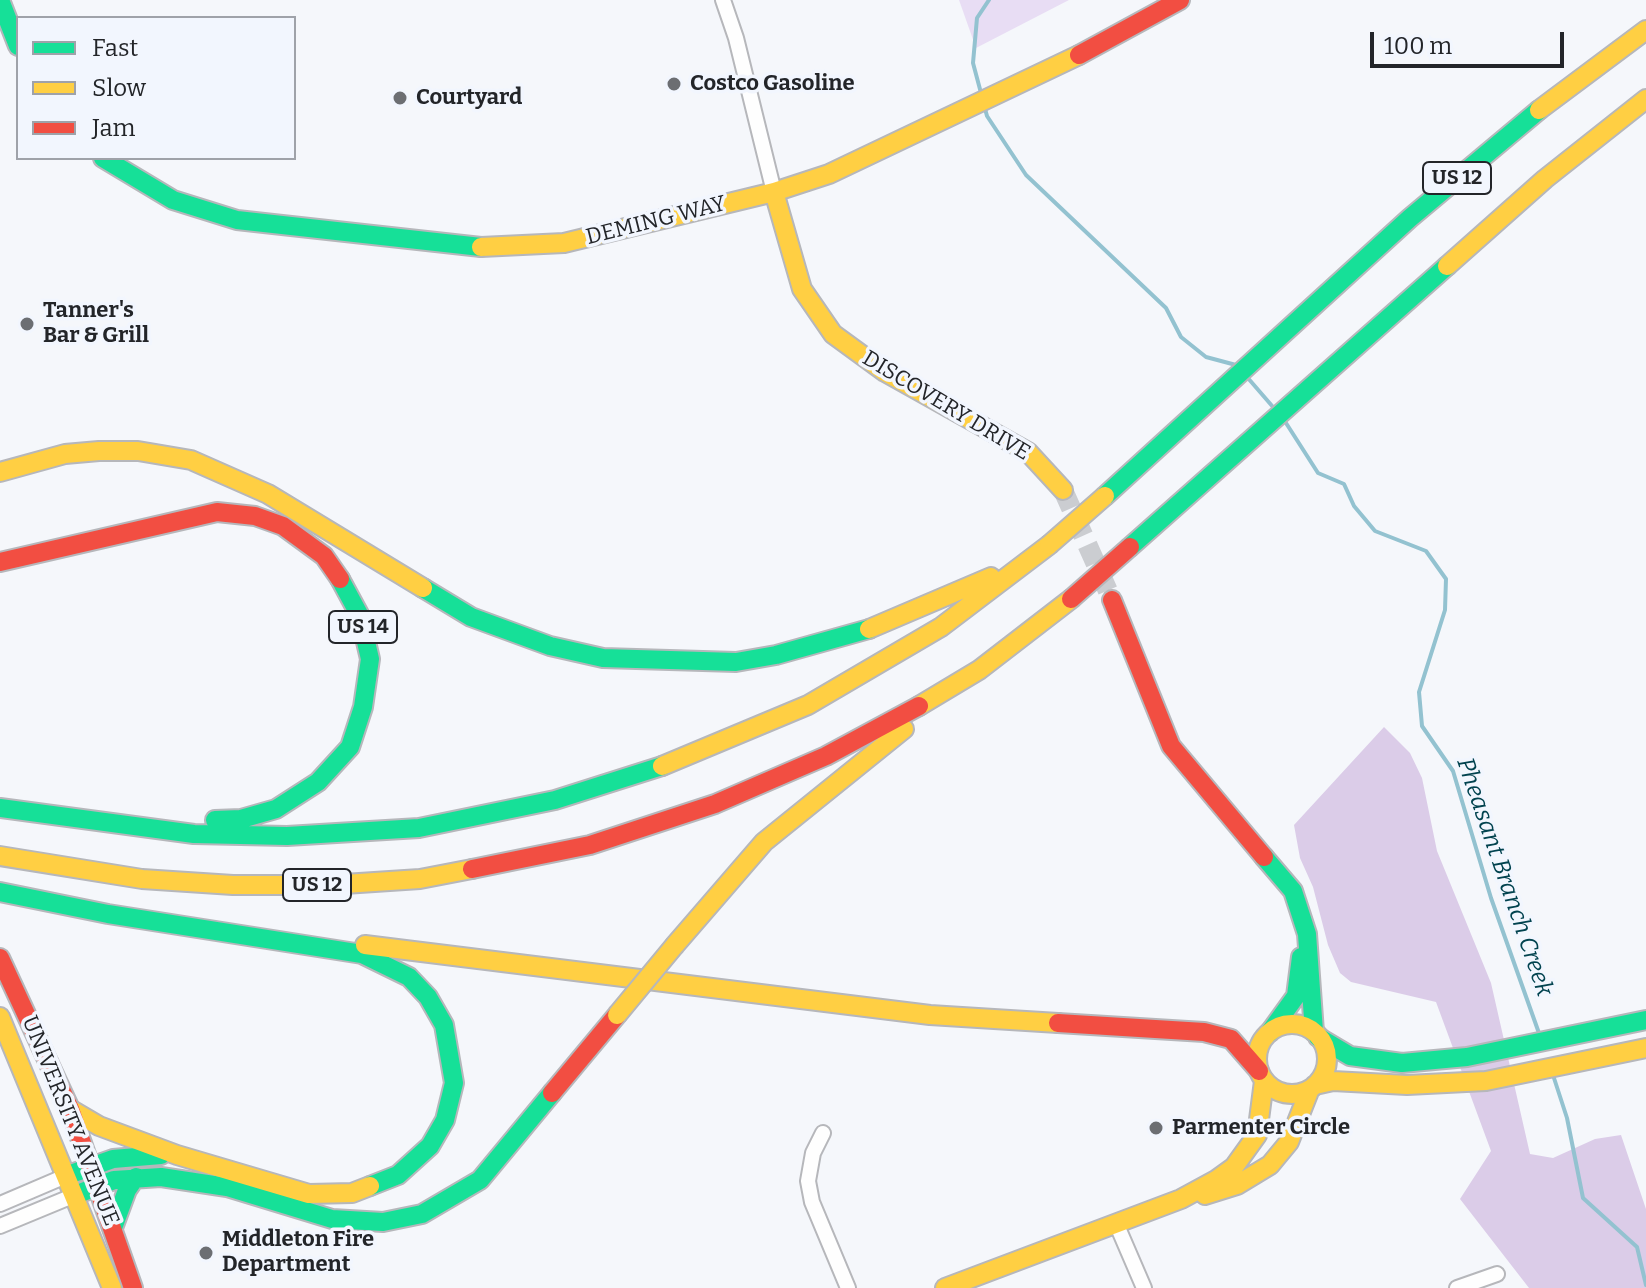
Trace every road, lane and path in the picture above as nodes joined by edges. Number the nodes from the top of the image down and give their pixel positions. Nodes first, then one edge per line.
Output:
1 (0, 0) edge
2 (723, 0) edge
3 (1180, 0) edge
4 (1646, 30) edge
5 (16, 41) edge
6 (1646, 99) edge
7 (106, 160) edge
8 (774, 192) junction
9 (0, 472) edge
10 (1063, 490) tunnel mouth
11 (1045, 548) junction
12 (0, 562) edge
13 (1112, 600) tunnel mouth
14 (979, 670) junction
15 (0, 808) edge
16 (75, 818) junction
17 (0, 856) edge
18 (1276, 868) junction
19 (0, 892) edge
20 (301, 942) junction
21 (0, 958) edge
22 (0, 1017) edge
23 (1646, 1020) edge
24 (1270, 1032) junction
25 (1316, 1035) junction
26 (1646, 1048) edge
27 (1262, 1076) junction
28 (1312, 1087) junction
29 (70, 1109) junction
30 (823, 1133) dead end
31 (177, 1155) junction
32 (90, 1166) junction
33 (68, 1175) junction
34 (136, 1177) junction
35 (97, 1185) junction
36 (75, 1195) junction
37 (1181, 1199) junction
38 (0, 1204) edge
39 (1116, 1223) junction
40 (0, 1226) edge
41 (113, 1228) junction
42 (1497, 1274) dead end
43 (112, 1288) edge
44 (133, 1288) edge
45 (848, 1288) edge
46 (945, 1288) edge
47 (1144, 1288) edge
48 (1457, 1288) edge

1 - 5 main road
2 - 8 street
3 - 8 main road, DEMING WAY
4 - 11 main road, US 12, bridge
6 - 14 main road, US 12, bridge
7 - 8 main road, DEMING WAY
8 - 10 main road, DISCOVERY DRIVE
9 - 11 main road
11 - 16 main road, US 12
12 - 16 main road, US 14
13 - 18 main road
14 - 17 main road, US 12
14 - 34 main road, bridge
15 - 16 main road, US 12
18 - 24 main road
18 - 25 main road
19 - 20 main road
20 - 27 main road
20 - 31 main road
21 - 29 main road, UNIVERSITY AVENUE
22 - 33 main road, UNIVERSITY AVENUE
23 - 25 main road
24 - 25 main road
24 - 27 main road
25 - 28 main road
26 - 28 main road
27 - 28 main road
27 - 37 main road
28 - 37 main road
29 - 31 main road
29 - 32 main road, UNIVERSITY AVENUE
30 - 45 street
31 - 32 main road
32 - 33 main road
32 - 35 main road, UNIVERSITY AVENUE
33 - 36 main road, UNIVERSITY AVENUE
33 - 38 street
34 - 35 main road
34 - 41 main road
35 - 36 main road
35 - 41 main road, UNIVERSITY AVENUE
36 - 40 street
36 - 43 main road, UNIVERSITY AVENUE
37 - 39 main road
39 - 46 main road
39 - 47 street
41 - 44 main road, UNIVERSITY AVENUE
42 - 48 street

